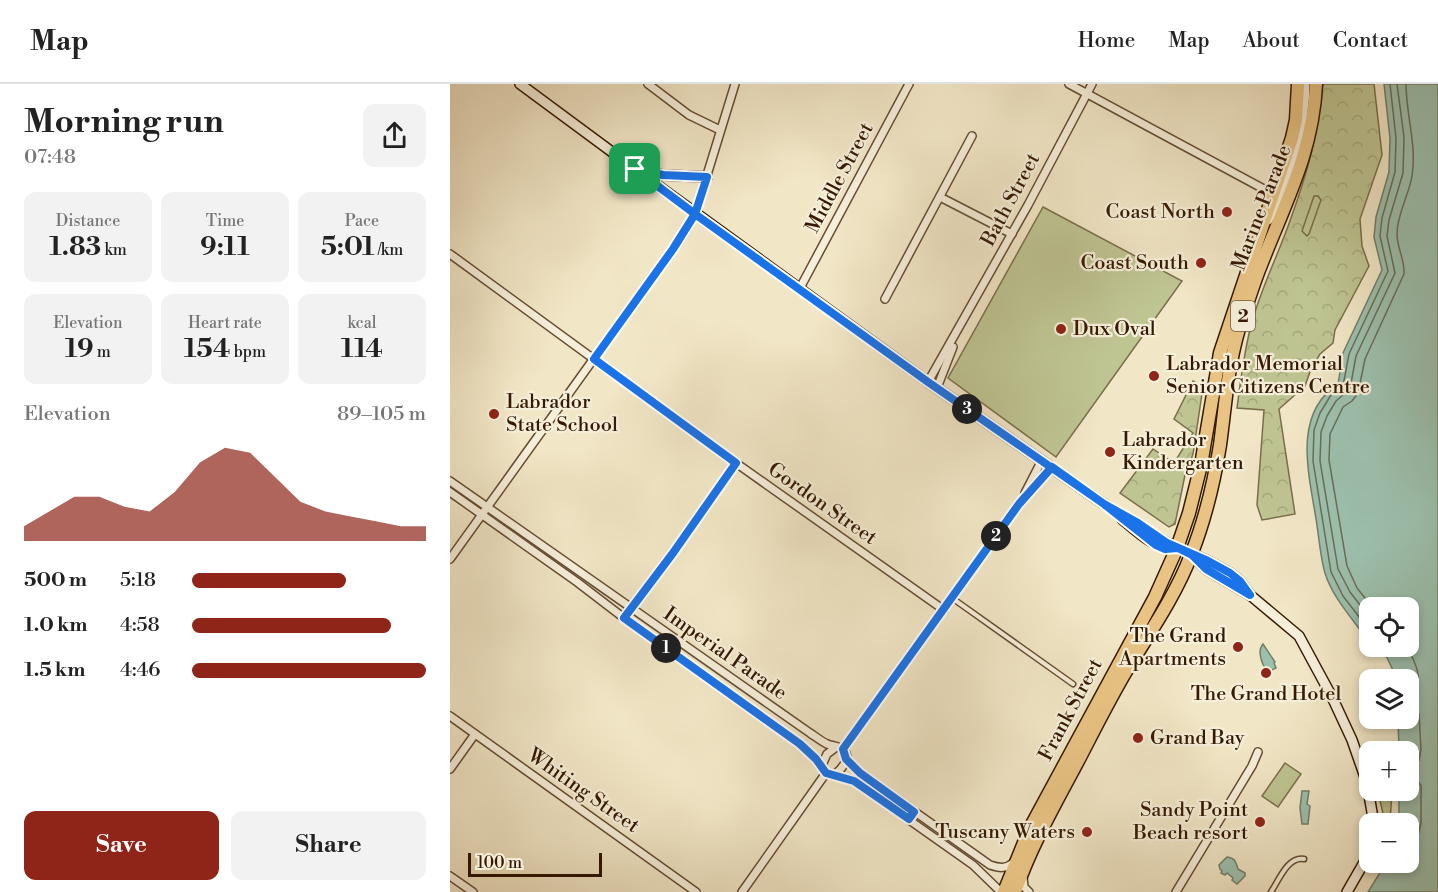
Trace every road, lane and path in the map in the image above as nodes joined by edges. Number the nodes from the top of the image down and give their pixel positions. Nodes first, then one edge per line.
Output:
1 (648, 84) edge
2 (735, 84) edge
3 (909, 84) edge
4 (1069, 84) edge
5 (1092, 84) edge
6 (1298, 84) edge
7 (1305, 84) edge
8 (1316, 84) edge
9 (523, 85) edge
10 (1087, 93) junction
11 (720, 130) junction
12 (972, 136) dead end
13 (635, 169) junction
14 (707, 177) junction
15 (1273, 194) junction
16 (940, 197) junction
17 (695, 214) junction
18 (1262, 229) junction
19 (1011, 234) junction
20 (450, 254) edge
21 (800, 288) junction
22 (885, 299) dead end
23 (958, 330) junction
24 (594, 359) junction
25 (928, 382) junction
26 (937, 388) junction
27 (1042, 460) junction
28 (736, 463) junction
29 (1052, 467) junction
30 (450, 481) edge
31 (450, 492) edge
32 (1019, 504) junction
33 (487, 507) junction
34 (481, 515) junction
35 (1178, 548) junction
36 (1192, 555) junction
37 (450, 559) edge
38 (952, 598) junction
39 (631, 608) junction
40 (944, 610) junction
41 (624, 618) junction
42 (694, 652) junction
43 (686, 663) junction
44 (1073, 684) dead end
45 (450, 716) edge
46 (475, 734) junction
47 (839, 748) junction
48 (1258, 752) dead end
49 (846, 759) junction
50 (822, 765) junction
51 (450, 769) edge
52 (826, 773) junction
53 (835, 774) junction
54 (914, 812) junction
55 (1372, 813) edge
56 (909, 819) junction
57 (1018, 855) junction
58 (1304, 859) dead end
59 (1359, 871) edge
60 (1022, 872) junction
61 (450, 876) edge
62 (472, 892) edge
63 (696, 892) edge
64 (742, 892) edge
65 (1003, 892) edge
66 (1015, 892) edge
67 (1029, 892) edge
68 (1176, 892) edge
69 (1271, 892) edge
70 (1347, 892) edge

1 - 11 street
2 - 11 street
3 - 21 street, Middle Street
4 - 10 street
5 - 10 street, Bath Street
6 - 15 highway, Marine Parade / 2
7 - 18 street
8 - 36 highway, Marine Parade / 2
9 - 13 street
10 - 15 street
10 - 19 street, Bath Street
11 - 14 street
12 - 16 street
13 - 14 street
13 - 17 street
14 - 17 street
15 - 18 highway, Marine Parade / 2
16 - 19 street
16 - 22 street
17 - 21 street
17 - 24 street
18 - 35 highway, Marine Parade / 2
19 - 23 street, Bath Street
20 - 24 street, Gordon Street
21 - 25 street
23 - 25 street, Bath Street
23 - 26 street, Bath Street
24 - 28 street, Gordon Street
24 - 33 street
25 - 26 street
26 - 27 street
27 - 29 street
27 - 32 street
28 - 39 street
28 - 40 street, Gordon Street
29 - 32 street
29 - 35 street
30 - 33 street, Imperial Parade
31 - 34 street, Imperial Parade
32 - 38 street
33 - 34 street
33 - 39 street, Imperial Parade
34 - 37 street
34 - 41 street, Imperial Parade
35 - 36 street
35 - 57 highway, Frank Street / 2
36 - 55 street
36 - 60 highway, Frank Street / 2
38 - 40 street
38 - 44 lane
39 - 41 street
39 - 42 street, Imperial Parade
40 - 47 street
41 - 43 street, Imperial Parade
42 - 43 street
42 - 47 street, Imperial Parade
43 - 50 street, Imperial Parade
45 - 46 street, Whiting Street
46 - 51 street
46 - 63 street, Whiting Street
47 - 49 street
47 - 50 street
48 - 68 street
49 - 53 street
49 - 54 street
50 - 52 street
52 - 53 street
52 - 64 street
53 - 56 street
54 - 56 street
54 - 57 street
56 - 65 street
57 - 65 highway, Frank Street / 2
58 - 69 lane
59 - 70 street
60 - 66 highway, Frank Street / 2
60 - 67 street
61 - 62 street

